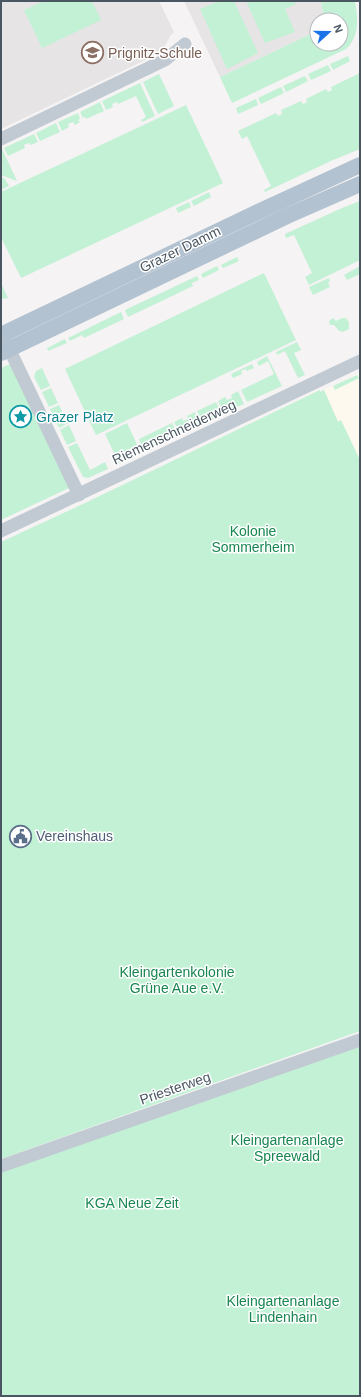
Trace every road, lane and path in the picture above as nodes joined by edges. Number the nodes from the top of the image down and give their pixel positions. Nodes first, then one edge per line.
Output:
1 (185, 44) dead end
2 (1, 139) edge
3 (360, 165) edge
4 (360, 184) edge
5 (267, 208) junction
6 (274, 222) junction
7 (1, 333) edge
8 (5, 350) edge
9 (360, 362) edge
10 (79, 495) junction
11 (1, 531) edge
12 (360, 1040) edge
13 (1, 1166) edge

1 - 2 street
3 - 5 main road, Grazer Damm
4 - 6 main road, Grazer Damm
5 - 6 main road
5 - 7 main road, Grazer Damm
6 - 8 main road, Grazer Damm
7 - 8 street
8 - 10 street
9 - 10 street, Riemenschneiderweg
10 - 11 street, Riemenschneiderweg
12 - 13 street, Priesterweg

